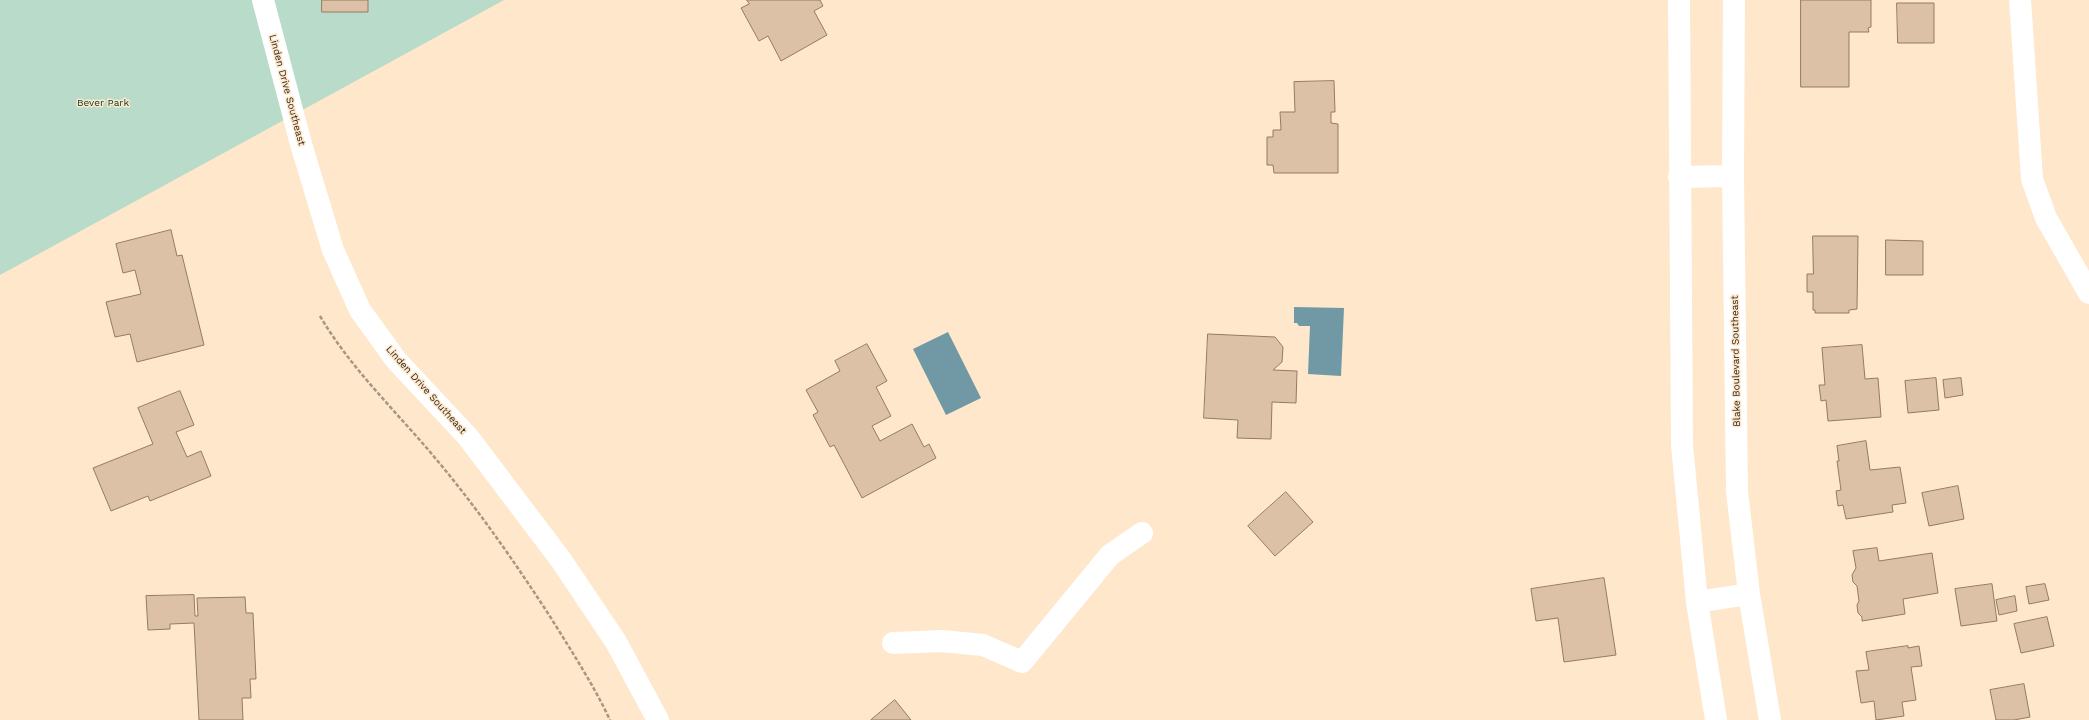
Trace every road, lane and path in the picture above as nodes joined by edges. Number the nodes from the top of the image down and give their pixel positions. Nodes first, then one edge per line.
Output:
1 (263, 0) edge
2 (1679, 0) edge
3 (1734, 0) edge
4 (2020, 0) edge
5 (1733, 176) junction
6 (1679, 177) junction
7 (2089, 293) edge
8 (320, 316) dead end
9 (1142, 533) dead end
10 (1749, 594) junction
11 (1697, 602) junction
12 (892, 643) dead end
13 (610, 720) edge
14 (658, 720) edge
15 (1716, 720) edge
16 (1770, 720) edge

1 - 14 street, Linden Drive Southeast
2 - 6 street
3 - 5 street, Blake Boulevard Southeast
4 - 7 street
5 - 6 street
5 - 10 street, Blake Boulevard Southeast
6 - 11 street
8 - 13 path
9 - 12 street
10 - 11 street
10 - 16 street, Blake Boulevard Southeast
11 - 15 street

